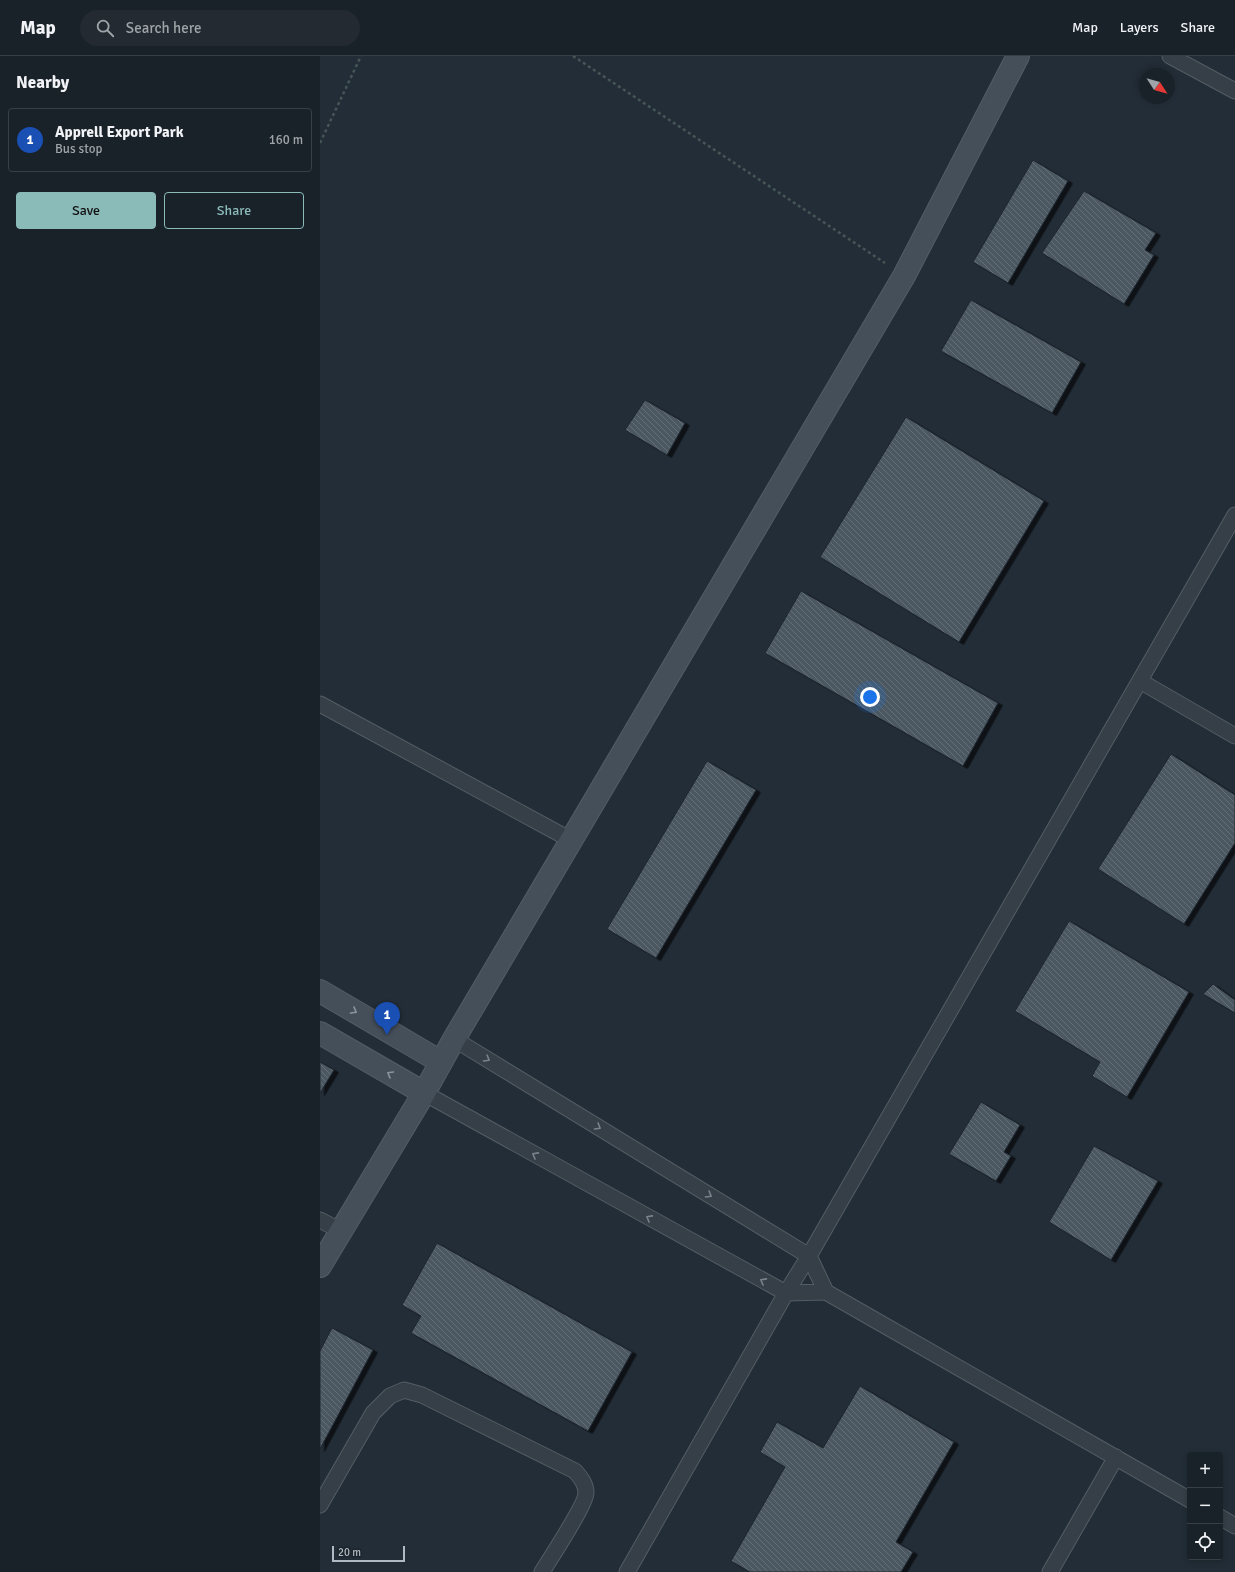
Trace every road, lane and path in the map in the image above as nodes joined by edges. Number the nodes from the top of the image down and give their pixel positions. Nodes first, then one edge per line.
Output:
1 (361, 56) edge
2 (574, 56) edge
3 (1018, 56) edge
4 (1170, 56) edge
5 (1235, 91) edge
6 (320, 143) edge
7 (904, 276) junction
8 (1235, 516) edge
9 (1140, 681) junction
10 (320, 704) edge
11 (1235, 736) edge
12 (571, 840) junction
13 (320, 991) edge
14 (320, 1033) edge
15 (454, 1039) junction
16 (441, 1062) junction
17 (424, 1093) junction
18 (320, 1220) edge
19 (341, 1231) junction
20 (809, 1256) junction
21 (320, 1266) edge
22 (826, 1292) junction
23 (786, 1293) junction
24 (1116, 1457) junction
25 (1187, 1498) edge
26 (320, 1505) edge
27 (1223, 1519) edge
28 (1235, 1526) edge
29 (542, 1572) edge
30 (627, 1572) edge
31 (1050, 1572) edge

1 - 6 path
2 - 7 path
3 - 7 main road
4 - 5 lane
7 - 12 main road
8 - 9 lane
9 - 11 lane
9 - 20 lane
10 - 12 lane
12 - 15 main road
13 -> 16 main road
17 -> 14 main road
15 - 16 main road
15 -> 20 lane
16 - 17 main road
17 - 19 main road
23 -> 17 lane
18 - 19 lane
19 - 21 main road
20 - 22 lane
20 - 23 lane
22 - 23 lane
22 - 24 lane
23 - 30 lane
24 - 25 lane
24 - 31 lane
26 - 29 lane
27 - 28 lane

